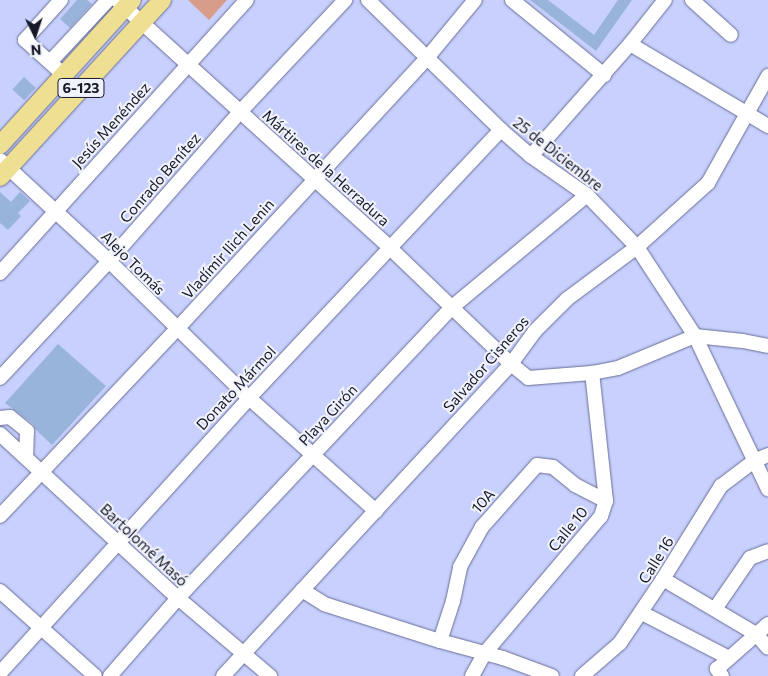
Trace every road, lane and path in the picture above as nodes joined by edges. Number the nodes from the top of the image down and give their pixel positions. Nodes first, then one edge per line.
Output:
1 (62, 0) edge
2 (108, 0) edge
3 (162, 0) edge
4 (247, 0) edge
5 (345, 0) edge
6 (368, 0) edge
7 (475, 0) edge
8 (512, 0) edge
9 (665, 0) edge
10 (692, 0) edge
11 (125, 3) edge
12 (141, 22) junction
13 (731, 35) dead end
14 (630, 44) junction
15 (427, 58) junction
16 (50, 62) junction
17 (188, 65) junction
18 (64, 75) junction
19 (604, 75) junction
20 (768, 76) edge
21 (240, 112) junction
22 (747, 113) junction
23 (768, 126) edge
24 (501, 130) junction
25 (0, 145) edge
26 (532, 156) junction
27 (3, 168) edge
28 (314, 180) junction
29 (587, 195) junction
30 (56, 211) junction
31 (389, 247) junction
32 (637, 247) junction
33 (109, 261) junction
34 (0, 273) edge
35 (451, 308) junction
36 (177, 329) junction
37 (695, 336) junction
38 (768, 346) edge
39 (511, 364) junction
40 (592, 373) junction
41 (0, 378) edge
42 (249, 398) junction
43 (0, 418) edge
44 (0, 434) edge
45 (768, 454) edge
46 (313, 455) junction
47 (26, 457) junction
48 (754, 461) junction
49 (41, 471) junction
50 (768, 489) edge
51 (606, 501) junction
52 (376, 511) junction
53 (0, 516) edge
54 (118, 542) junction
55 (768, 551) edge
56 (663, 579) junction
57 (302, 590) junction
58 (0, 591) edge
59 (178, 598) junction
60 (715, 609) junction
61 (642, 613) junction
62 (768, 624) edge
63 (42, 628) junction
64 (756, 634) junction
65 (440, 641) junction
66 (768, 648) edge
67 (244, 653) junction
68 (484, 654) junction
69 (729, 658) junction
70 (0, 673) edge
71 (719, 673) edge
72 (95, 676) edge
73 (110, 676) edge
74 (223, 676) edge
75 (270, 676) edge
76 (472, 676) edge
77 (552, 676) edge
78 (582, 676) edge

1 - 16 street
2 - 16 street
3 - 12 main road, 6-123
4 - 17 street, Jesús Menéndez
5 - 21 street, Conrado Benítez
6 - 15 street, 25 de Diciembre
7 - 15 street, Vladímir Ilich Lenin
8 - 19 street
9 - 14 street
10 - 13 street
11 - 12 street, Mártires de la Herradura
11 - 18 main road, 6-123
12 - 17 street, Mártires de la Herradura
12 - 27 main road, 6-123
14 - 19 street
14 - 22 street
15 - 24 street, 25 de Diciembre
15 - 28 street, Vladímir Ilich Lenin
16 - 18 street
17 - 21 street, Mártires de la Herradura
17 - 30 street, Jesús Menéndez
18 - 25 main road, 6-123
19 - 26 street
20 - 22 street, Salvador Cisneros
21 - 28 street, Mártires de la Herradura
21 - 33 street, Conrado Benítez
22 - 23 street
22 - 32 street, Salvador Cisneros
24 - 26 street, 25 de Diciembre
24 - 31 street, Donato Mármol
26 - 29 street, 25 de Diciembre
27 - 30 street, Alejo Tomás
28 - 31 street, Mártires de la Herradura
28 - 36 street, Vladímir Ilich Lenin
29 - 32 street, 25 de Diciembre
29 - 35 street, Playa Girón
30 - 33 street, Alejo Tomás
30 - 34 street, Jesús Menéndez
31 - 35 street, Mártires de la Herradura
31 - 42 street, Donato Mármol
32 - 37 street, 25 de Diciembre
32 - 39 street, Salvador Cisneros
33 - 36 street, Alejo Tomás
33 - 41 street, Conrado Benítez
35 - 39 street, Mártires de la Herradura
35 - 46 street, Playa Girón
36 - 42 street, Alejo Tomás
36 - 49 street, Vladímir Ilich Lenin
37 - 38 street
37 - 40 street, Mártires de la Herradura
37 - 48 street, 25 de Diciembre
39 - 40 street, Mártires de la Herradura
39 - 52 street, Salvador Cisneros
40 - 51 street, Calle 10
42 - 46 street, Alejo Tomás
42 - 54 street, Donato Mármol
43 - 47 street
44 - 47 street, Bartolomé Masó
45 - 48 street, Calle 16
46 - 52 street, Alejo Tomás
46 - 59 street, Playa Girón
47 - 49 street, Bartolomé Masó
48 - 50 street, 25 de Diciembre
48 - 56 street, Calle 16
49 - 53 street, Vladímir Ilich Lenin
49 - 54 street, Bartolomé Masó
51 - 65 street, 10A
51 - 68 street, Calle 10
52 - 57 street, Salvador Cisneros
54 - 59 street, Bartolomé Masó
54 - 63 street, Donato Mármol
55 - 60 street
56 - 60 street
56 - 61 street, Calle 16
57 - 65 street
57 - 67 street, Salvador Cisneros
58 - 63 street
59 - 67 street, Bartolomé Masó
59 - 73 street, Playa Girón
60 - 64 street
61 - 69 street
61 - 78 street, Calle 16
62 - 64 street
63 - 70 street, Donato Mármol
63 - 72 street
64 - 66 street
64 - 69 street
65 - 68 street
67 - 74 street, Salvador Cisneros
67 - 75 street, Bartolomé Masó
68 - 76 street, Calle 10
68 - 77 street
69 - 71 street

